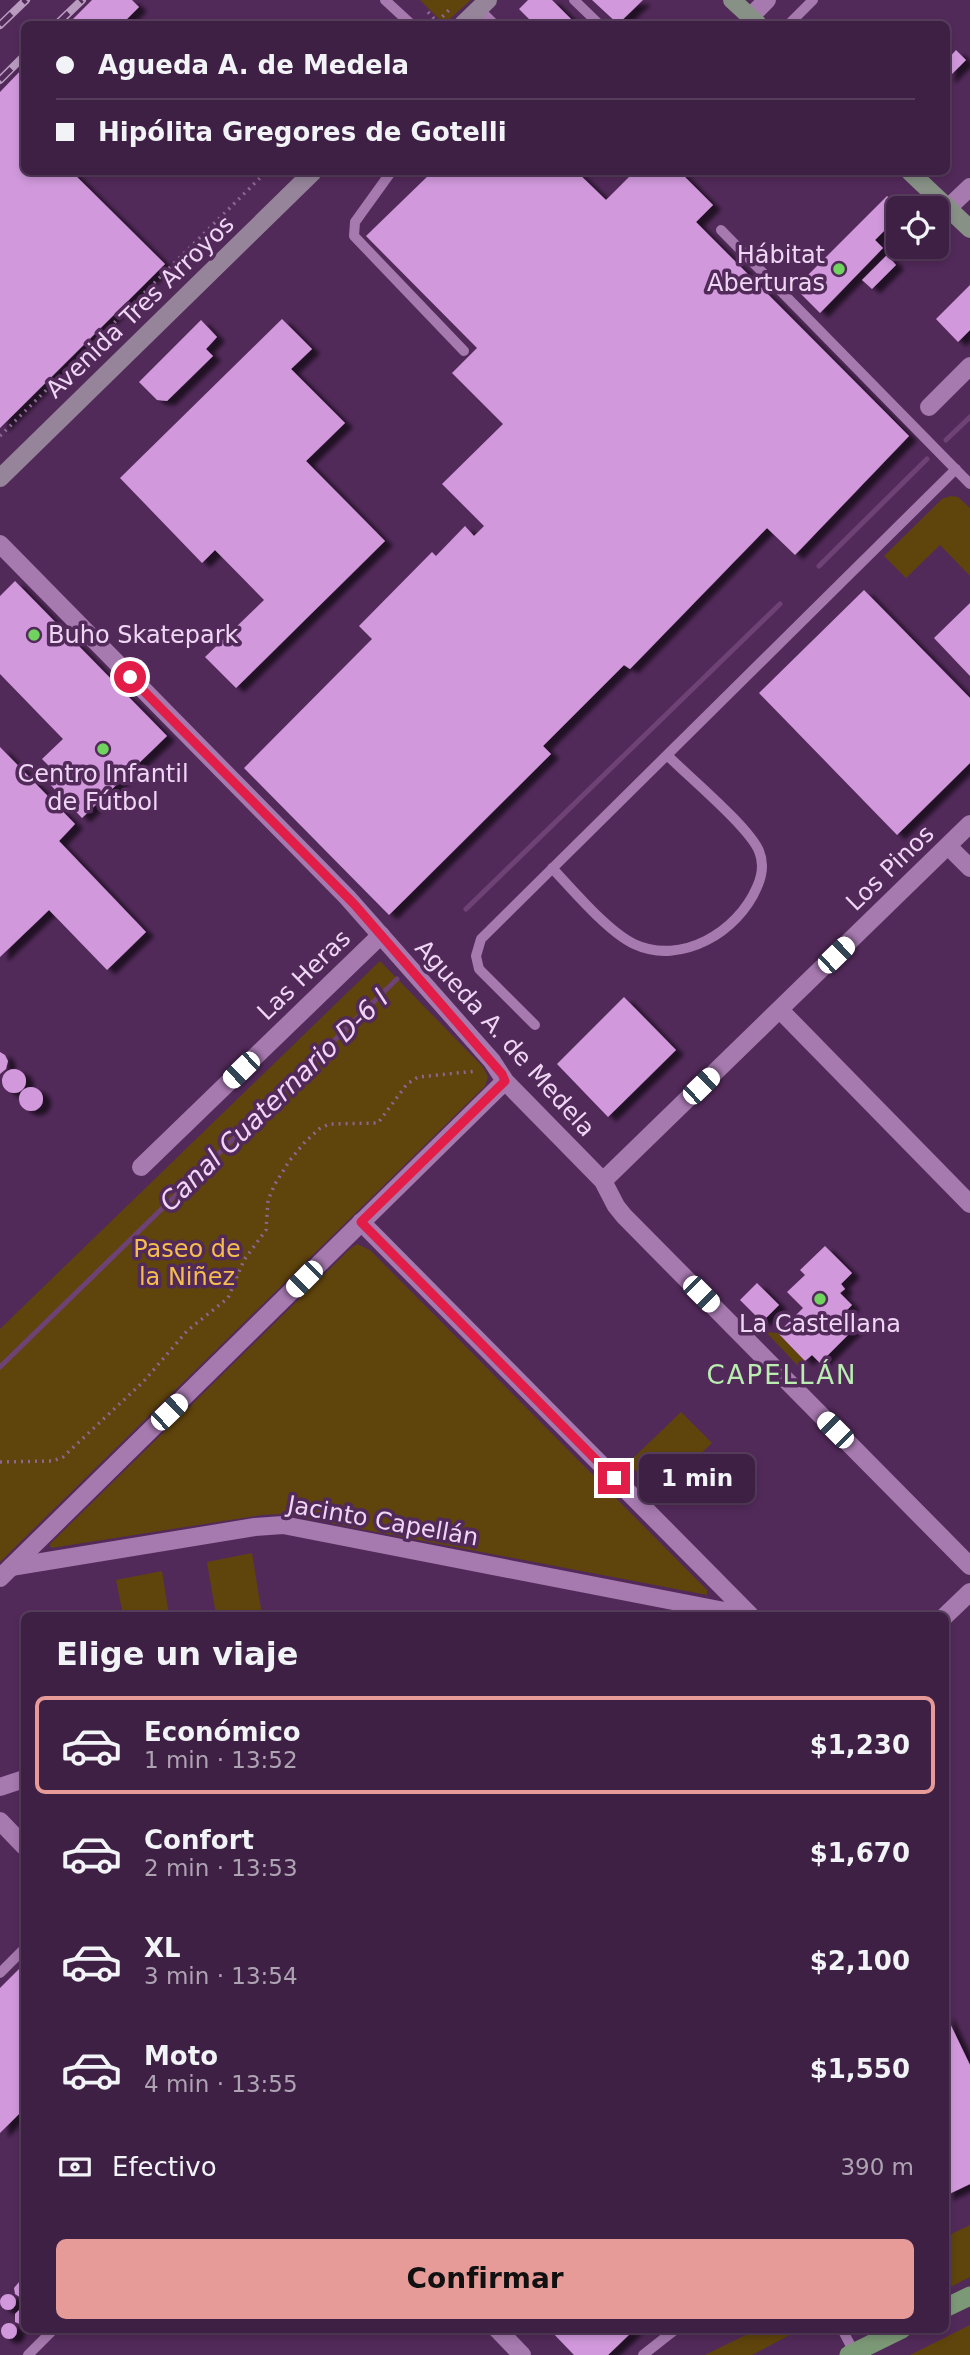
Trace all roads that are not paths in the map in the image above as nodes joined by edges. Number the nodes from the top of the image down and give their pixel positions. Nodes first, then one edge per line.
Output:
1 (385, 0) edge
2 (574, 0) edge
3 (732, 0) edge
4 (767, 0) edge
5 (813, 0) edge
6 (484, 5) edge
7 (408, 21) edge
8 (466, 21) edge
9 (492, 21) edge
10 (596, 21) edge
11 (752, 21) edge
12 (754, 21) edge
13 (792, 21) edge
14 (310, 175) edge
15 (389, 175) edge
16 (913, 175) edge
17 (970, 187) edge
18 (935, 196) edge
19 (949, 207) edge
20 (949, 209) edge
21 (970, 229) edge
22 (721, 230) dead end
23 (464, 351) dead end
24 (970, 366) edge
25 (929, 407) dead end
26 (956, 470) junction
27 (0, 478) edge
28 (970, 484) edge
29 (0, 544) edge
30 (667, 755) junction
31 (970, 824) edge
32 (948, 846) junction
33 (552, 868) junction
34 (970, 868) edge
35 (381, 935) junction
36 (780, 1010) junction
37 (535, 1025) dead end
38 (505, 1081) junction
39 (141, 1167) dead end
40 (603, 1181) junction
41 (970, 1204) edge
42 (361, 1222) junction
43 (970, 1566) edge
44 (6, 1572) edge
45 (970, 1592) edge
46 (730, 1612) edge
47 (747, 1612) edge
48 (949, 1612) edge
49 (21, 1780) edge
50 (0, 1787) edge
51 (0, 1821) edge
52 (21, 1843) edge
53 (21, 1952) edge
54 (0, 1973) edge
55 (970, 2296) edge
56 (949, 2306) edge
57 (50, 2333) edge
58 (501, 2333) edge
59 (671, 2333) edge
60 (843, 2333) edge
61 (894, 2333) edge
62 (851, 2354) edge
63 (28, 2355) edge
64 (522, 2355) edge
65 (643, 2355) edge

1 - 7 lane
2 - 10 lane
3 - 11 main road
4 - 12 street
5 - 13 lane
6 - 8 main road
6 - 9 lane
14 - 27 main road, Avenida Tres Arroyos
15 - 23 lane
16 - 18 main road
17 - 19 street
20 - 21 main road
22 - 26 lane
24 - 25 street
26 - 28 lane
26 - 30 lane
29 - 35 street, Agueda A. de Medela
30 - 33 lane
30 - 33 lane
31 - 32 street, Los Pinos
32 - 34 street
32 - 36 street, Los Pinos
33 - 37 lane
35 - 38 street, Agueda A. de Medela
35 - 39 street, Las Heras
36 - 40 street, Los Pinos
36 - 41 street
38 - 40 street, Agueda A. de Medela
38 - 42 street
40 - 43 street, Agueda A. de Medela
42 - 44 street
42 - 47 street
44 - 46 street, Jacinto Capellán
45 - 48 street
49 - 50 street
51 - 52 street
53 - 54 lane
55 - 56 highway
57 - 63 lane
58 - 64 street
59 - 65 lane
60 - 62 lane
61 - 62 highway

